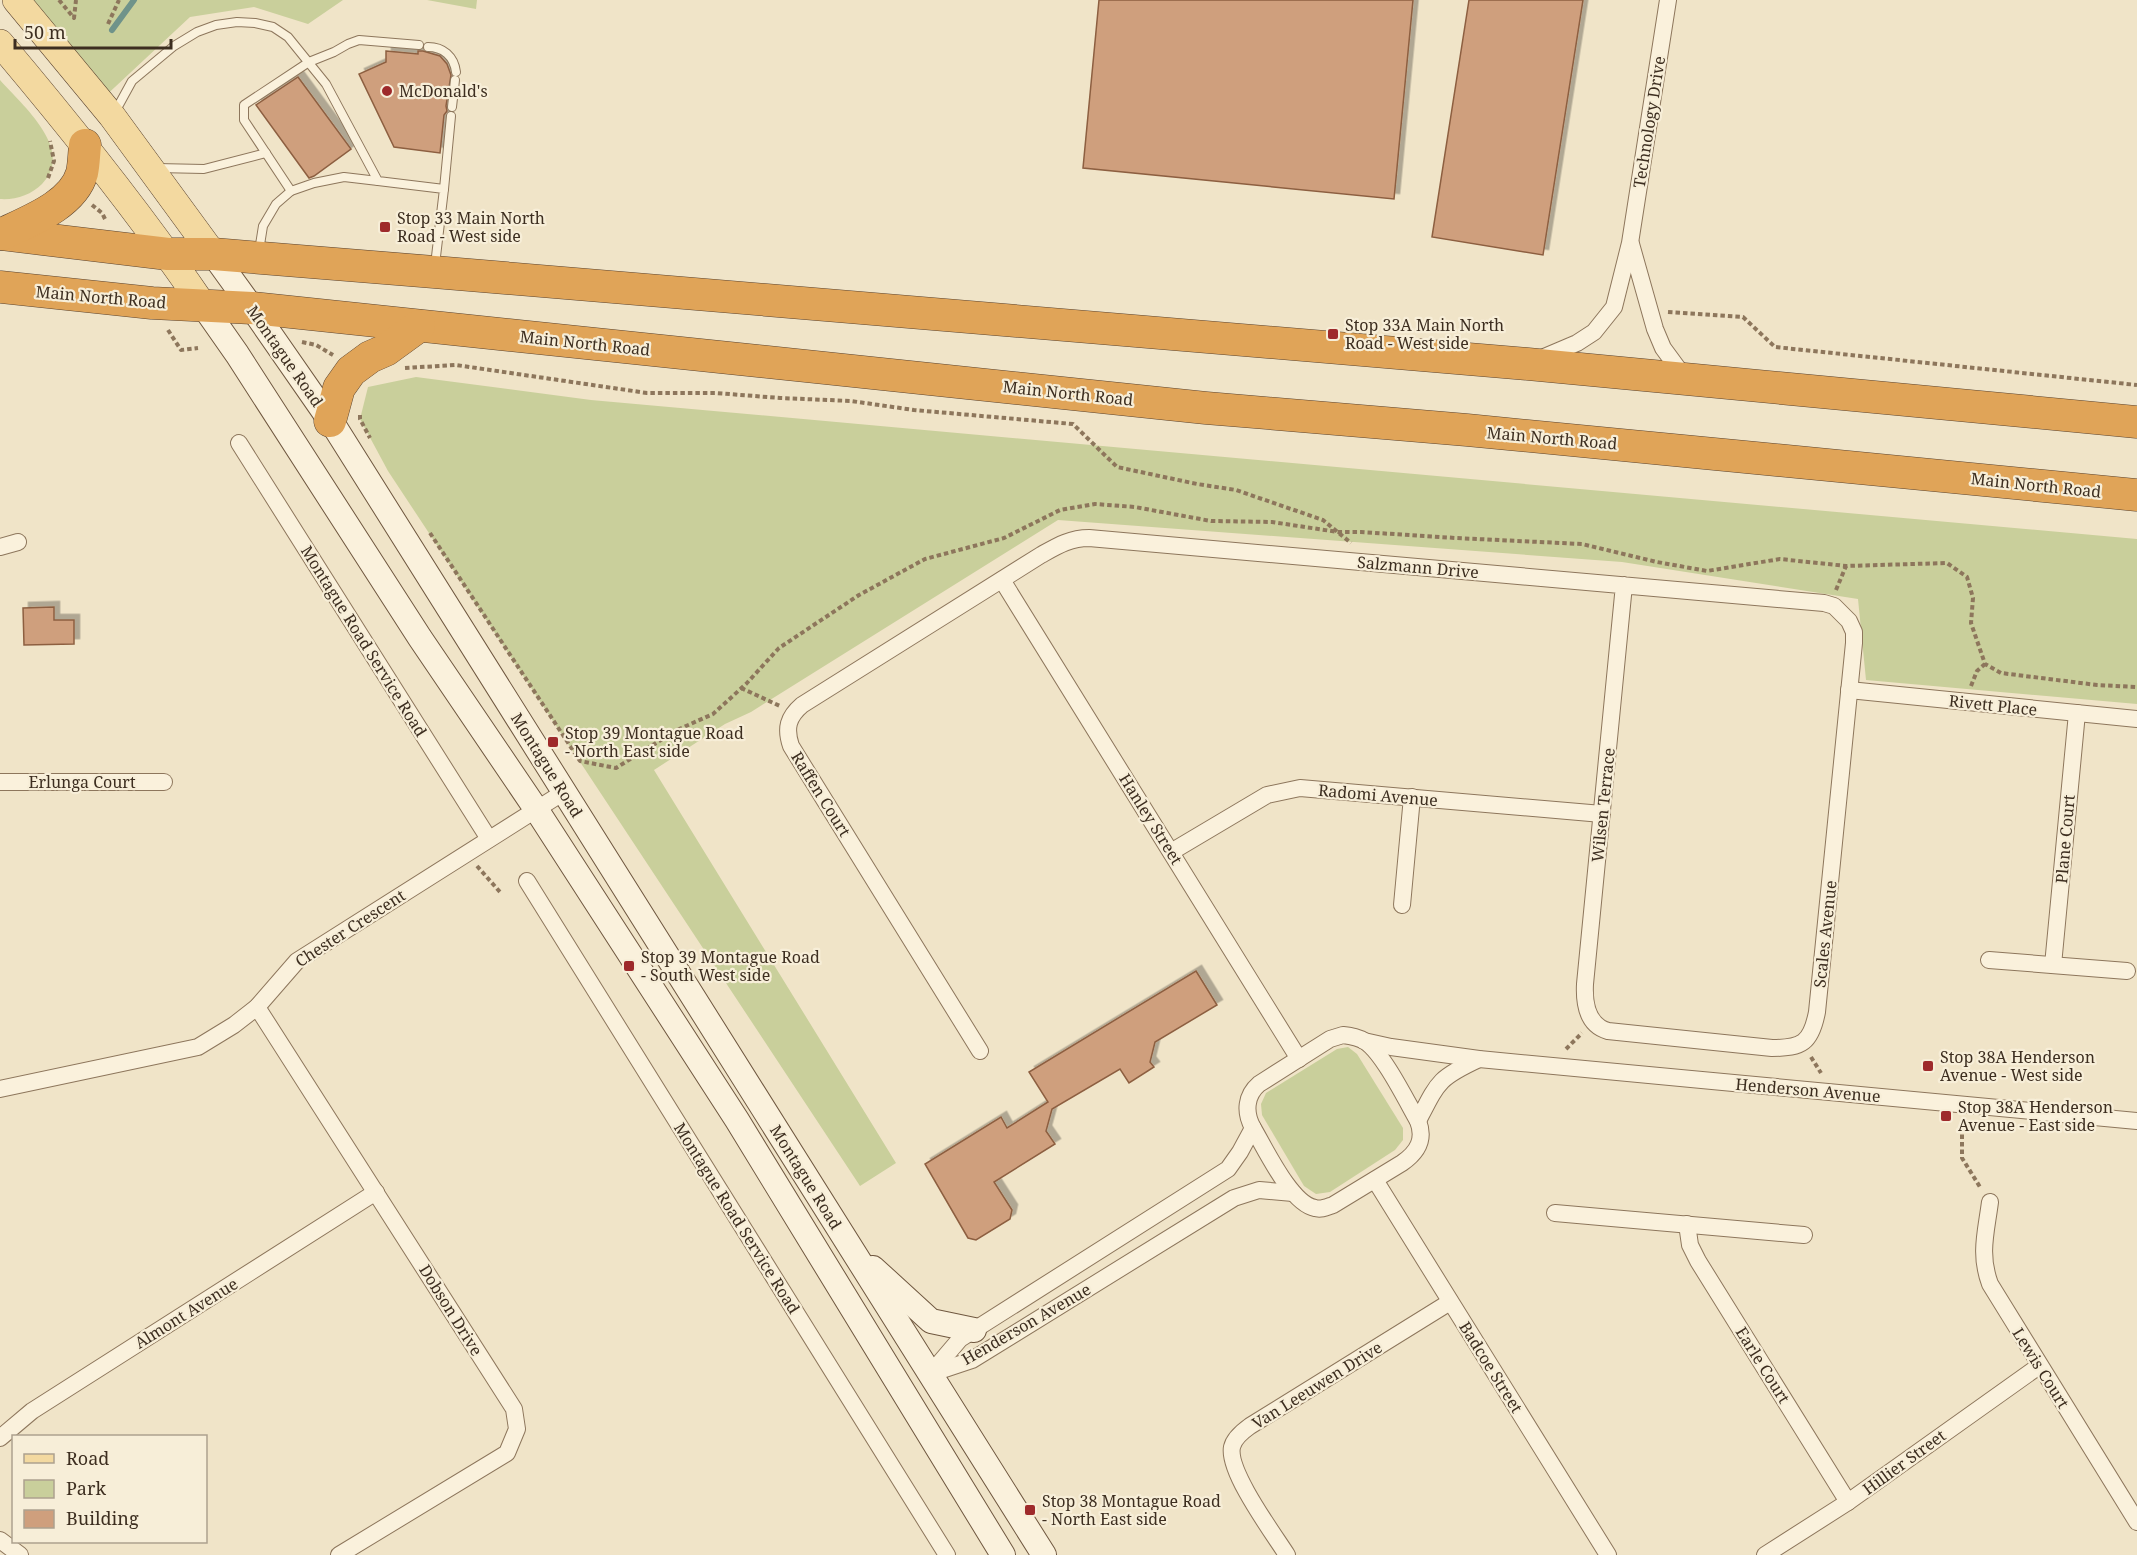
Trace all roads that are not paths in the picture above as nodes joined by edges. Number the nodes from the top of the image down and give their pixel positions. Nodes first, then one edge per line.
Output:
1 (16, 0) edge
2 (1668, 0) edge
3 (0, 43) edge
4 (309, 62) junction
5 (112, 116) junction
6 (85, 145) junction
7 (266, 153) junction
8 (149, 167) junction
9 (378, 181) junction
10 (444, 189) junction
11 (291, 191) junction
12 (1, 234) edge
13 (1630, 243) junction
14 (168, 254) junction
15 (213, 254) junction
16 (258, 258) junction
17 (434, 272) junction
18 (0, 287) edge
19 (202, 304) junction
20 (252, 308) junction
21 (419, 326) junction
22 (1528, 364) junction
23 (1685, 378) junction
24 (330, 421) junction
25 (2137, 422) edge
26 (239, 443) dead end
27 (2137, 495) edge
28 (18, 542) dead end
29 (0, 548) edge
30 (1002, 580) junction
31 (1624, 585) junction
32 (1842, 612) joint
33 (1849, 690) junction
34 (2077, 713) junction
35 (2137, 719) edge
36 (0, 782) edge
37 (164, 782) dead end
38 (564, 792) junction
39 (1412, 797) junction
40 (536, 809) junction
41 (1602, 814) junction
42 (489, 839) junction
43 (1171, 852) junction
44 (527, 881) dead end
45 (1402, 905) dead end
46 (1989, 960) dead end
47 (2053, 965) junction
48 (2127, 971) dead end
49 (257, 1007) junction
50 (1589, 1027) joint
51 (1364, 1041) junction
52 (980, 1051) dead end
53 (1299, 1059) junction
54 (1479, 1059) junction
55 (0, 1089) edge
56 (1418, 1121) junction
57 (2137, 1122) edge
58 (1253, 1128) junction
59 (1375, 1180) junction
60 (376, 1192) junction
61 (1293, 1193) junction
62 (1990, 1202) road end
63 (1555, 1213) dead end
64 (1687, 1224) junction
65 (1804, 1234) dead end
66 (849, 1246) junction
67 (1450, 1302) junction
68 (974, 1330) junction
69 (2039, 1366) junction
70 (930, 1374) junction
71 (903, 1391) junction
72 (0, 1438) edge
73 (1848, 1502) junction
74 (2137, 1522) edge
75 (0, 1540) edge
76 (21, 1555) edge
77 (339, 1555) edge
78 (947, 1555) edge
79 (1004, 1555) edge
80 (1044, 1555) edge
81 (1287, 1555) edge
82 (1608, 1555) edge
83 (1765, 1555) edge

1 - 5 main road, Montague Road
2 - 13 street, Technology Drive
3 - 6 main road, Montague Road
4 - 5 lane
4 - 7 lane
4 - 9 lane
4 - 10 lane
5 - 8 main road, Montague Road
6 - 12 highway
6 - 14 main road, Montague Road
7 - 8 lane
7 - 11 lane
8 - 15 main road, Montague Road
9 - 10 lane
9 - 11 lane
10 - 17 lane
11 - 16 lane
12 - 14 highway
13 - 22 street, Technology Drive
13 - 23 street, Technology Drive
14 - 15 highway
14 - 19 main road, Montague Road
15 - 16 highway
15 - 20 main road, Montague Road
16 - 17 highway
17 - 22 highway
18 - 19 highway, Main North Road
19 - 20 highway, Main North Road
19 - 40 main road, Montague Road
20 - 21 highway, Main North Road
20 - 24 main road, Montague Road
21 - 24 highway
21 - 27 highway, Main North Road
22 - 23 highway
23 - 25 highway
24 - 38 main road, Montague Road
26 - 42 street, Montague Road Service Road
28 - 29 street
30 - 31 street, Salzmann Drive
30 - 43 street, Hanley Street
30 - 52 street, Raffen Court
31 - 32 street, Salzmann Drive
31 - 41 street, Wilsen Terrace
32 - 33 street, Scales Avenue
33 - 34 street, Rivett Place
33 - 50 street, Scales Avenue
34 - 35 street, Rivett Place
34 - 47 street, Plane Court
36 - 37 street, Erlunga Court
38 - 40 street, Chester Crescent
38 - 66 main road, Montague Road
39 - 41 street, Radomi Avenue
39 - 43 street, Radomi Avenue
39 - 45 street
40 - 42 street, Chester Crescent
40 - 71 main road, Montague Road
41 - 50 street, Wilsen Terrace
42 - 49 street, Chester Crescent
43 - 53 street, Hanley Street
44 - 78 street, Montague Road Service Road
46 - 47 street
47 - 48 street
49 - 55 street, Chester Crescent
49 - 60 street, Dobson Drive
51 - 53 street
51 - 54 street, Henderson Avenue
51 - 56 street
53 - 58 street
54 - 56 street
54 - 57 street, Henderson Avenue
56 - 59 street
58 - 61 street
58 - 68 street, Henderson Avenue
59 - 61 street
59 - 67 street, Badcoe Street
60 - 72 street, Almont Avenue
60 - 77 street, Dobson Drive
61 - 70 street, Henderson Avenue
62 - 69 street, Lewis Court
63 - 64 street
64 - 65 street
64 - 73 street, Earle Court
66 - 68 main road
66 - 70 main road, Montague Road
67 - 81 street, Van Leeuwen Drive
67 - 82 street, Badcoe Street
68 - 70 street, Henderson Avenue
69 - 73 street, Hillier Street
69 - 74 street, Lewis Court
70 - 71 main road
70 - 80 main road, Montague Road
71 - 79 main road, Montague Road
73 - 83 street, Hillier Street
75 - 76 street

